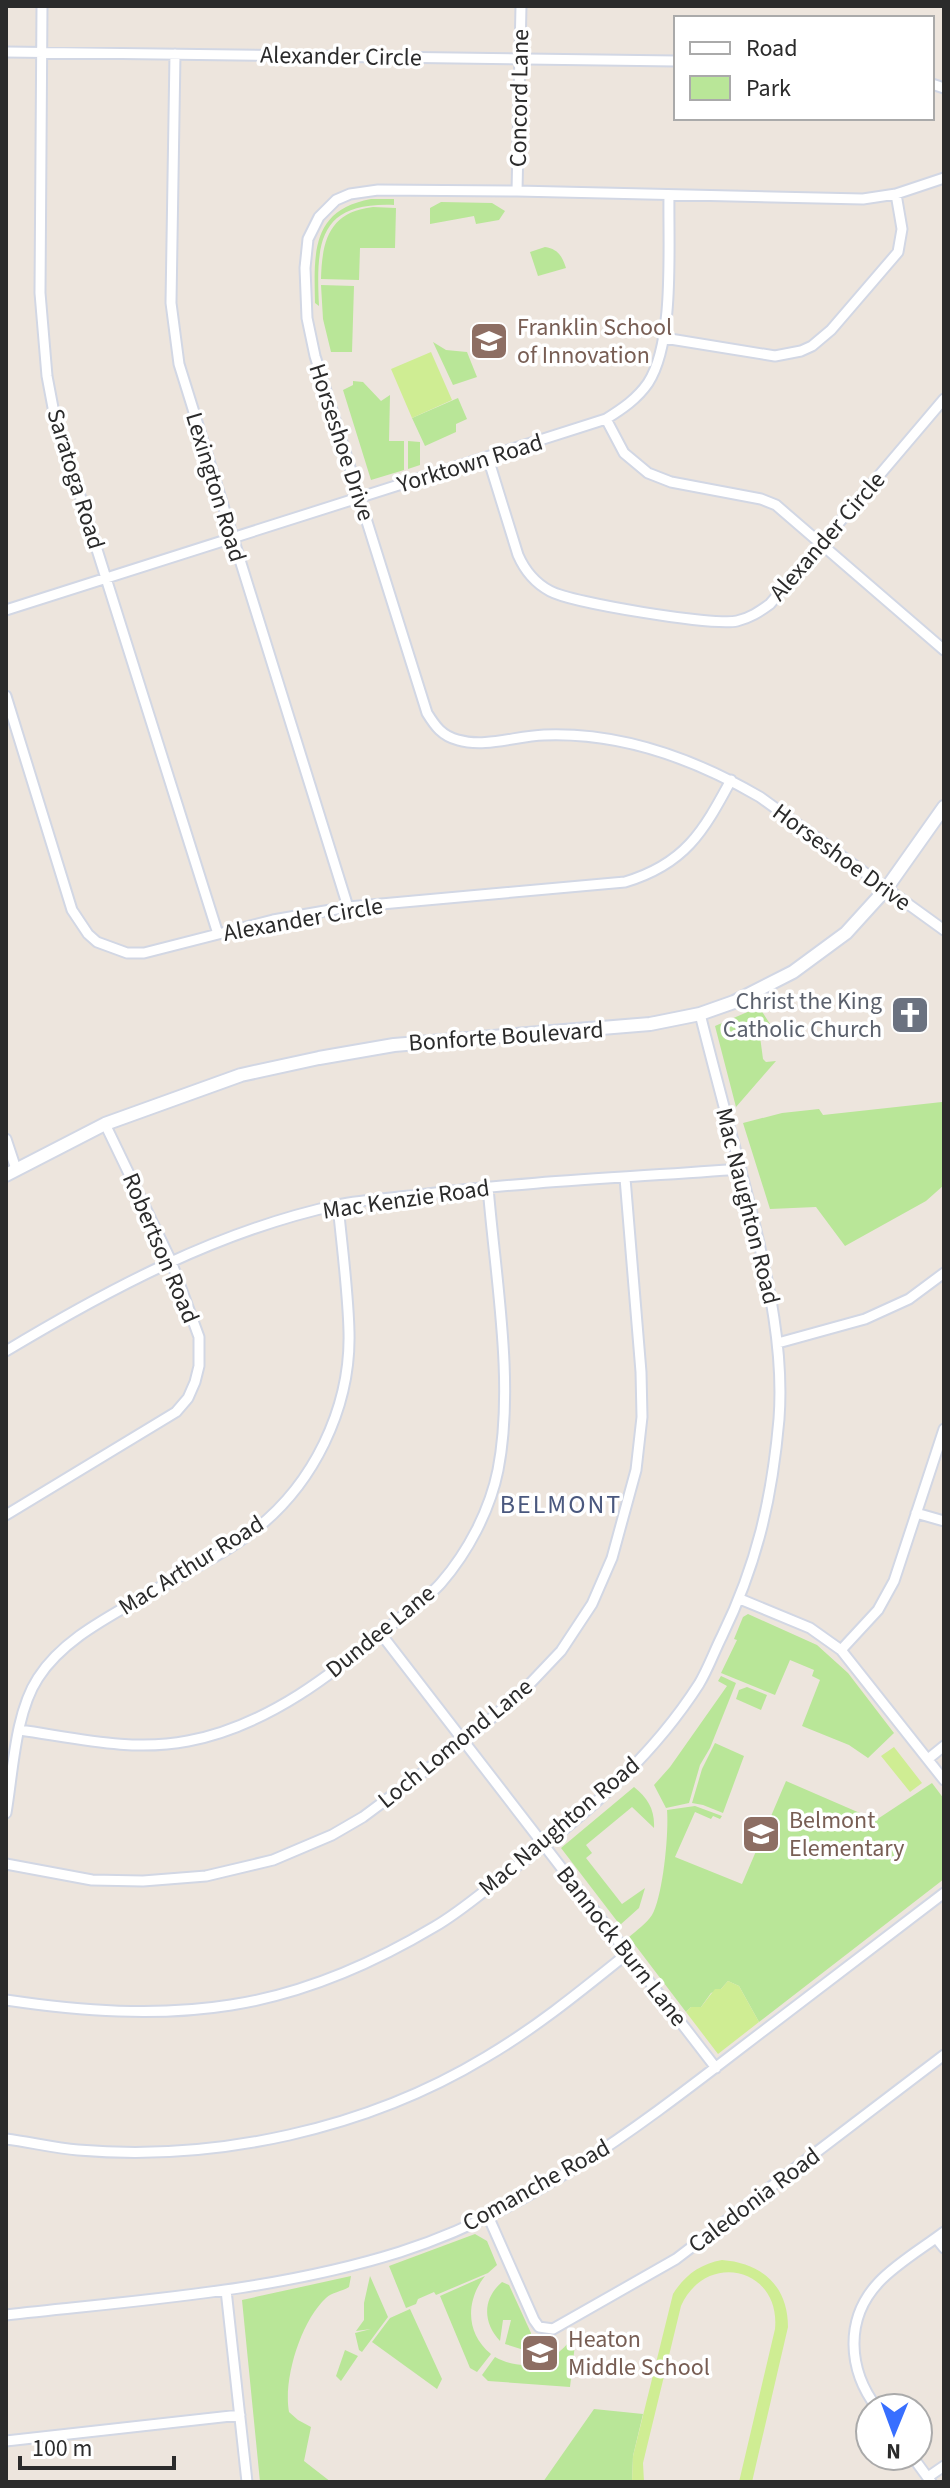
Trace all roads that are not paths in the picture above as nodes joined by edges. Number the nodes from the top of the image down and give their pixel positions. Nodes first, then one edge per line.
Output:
1 (42, 6) edge
2 (521, 6) edge
3 (6, 52) edge
4 (42, 52) junction
5 (175, 54) junction
6 (519, 57) junction
7 (674, 61) edge
8 (944, 178) edge
9 (517, 191) junction
10 (896, 194) junction
11 (669, 195) junction
12 (664, 338) junction
13 (944, 399) edge
14 (606, 419) junction
15 (488, 458) junction
16 (360, 496) junction
17 (232, 538) junction
18 (820, 543) junction
19 (107, 579) junction
20 (6, 610) edge
21 (944, 650) edge
22 (6, 696) edge
23 (731, 780) junction
24 (944, 807) edge
25 (886, 889) junction
26 (348, 907) junction
27 (944, 930) edge
28 (218, 934) junction
29 (700, 1014) junction
30 (105, 1124) junction
31 (6, 1139) edge
32 (741, 1169) junction
33 (11, 1172) edge
34 (625, 1178) junction
35 (488, 1187) junction
36 (338, 1205) junction
37 (171, 1261) junction
38 (944, 1273) edge
39 (778, 1343) junction
40 (6, 1351) edge
41 (944, 1429) edge
42 (916, 1513) junction
43 (6, 1515) edge
44 (944, 1521) edge
45 (740, 1599) junction
46 (381, 1634) junction
47 (841, 1650) junction
48 (20, 1730) junction
49 (465, 1741) junction
50 (944, 1746) edge
51 (928, 1759) junction
52 (944, 1780) edge
53 (6, 1813) edge
54 (544, 1846) junction
55 (6, 1864) edge
56 (944, 1893) edge
57 (628, 1953) junction
58 (6, 2000) edge
59 (944, 2055) edge
60 (716, 2068) junction
61 (6, 2139) edge
62 (488, 2216) junction
63 (940, 2235) edge
64 (944, 2248) edge
65 (226, 2290) junction
66 (6, 2315) edge
67 (865, 2392) edge
68 (240, 2415) junction
69 (6, 2441) edge
70 (944, 2466) edge
71 (930, 2480) edge
72 (247, 2482) edge

1 - 4 street, Saratoga Road
2 - 6 street, Concord Lane
3 - 4 street, Alexander Circle
4 - 5 street, Alexander Circle
4 - 19 street, Saratoga Road
5 - 6 street, Alexander Circle
5 - 17 street, Lexington Road
6 - 7 street, Alexander Circle
6 - 9 street, Concord Lane
8 - 10 street, Horseshoe Drive
9 - 11 street, Horseshoe Drive
9 - 16 street, Horseshoe Drive
10 - 11 street, Horseshoe Drive
10 - 12 street
11 - 12 street, Yorktown Road
12 - 14 street, Yorktown Road
13 - 18 street, Alexander Circle
14 - 15 street, Yorktown Road
14 - 18 street
15 - 16 street, Yorktown Road
15 - 18 street, Alexander Circle
16 - 17 street, Yorktown Road
16 - 23 street, Horseshoe Drive
17 - 19 street, Yorktown Road
17 - 26 street, Lexington Road
18 - 21 street
19 - 20 street, Yorktown Road
19 - 28 street, Saratoga Road
22 - 28 street, Alexander Circle
23 - 25 street, Horseshoe Drive
23 - 26 street, Alexander Circle
24 - 25 main road, Bonforte Boulevard
25 - 27 street, Horseshoe Drive
25 - 29 main road, Bonforte Boulevard
26 - 28 street, Alexander Circle
29 - 30 main road, Bonforte Boulevard
29 - 32 street, Mac Naughton Road
30 - 33 main road, Bonforte Boulevard
30 - 37 street, Robertson Road
31 - 33 street
32 - 34 street, Mac Kenzie Road
32 - 39 street, Mac Naughton Road
34 - 35 street, Mac Kenzie Road
34 - 49 street, Loch Lomond Lane
35 - 36 street, Mac Kenzie Road
35 - 46 street, Dundee Lane
36 - 37 street, Mac Kenzie Road
36 - 48 street, Mac Arthur Road
37 - 40 street, Mac Kenzie Road
37 - 43 street, Robertson Road
38 - 39 street
39 - 45 street, Mac Naughton Road
41 - 42 street
42 - 44 street
42 - 47 street
45 - 47 street
45 - 54 street, Mac Naughton Road
46 - 48 street, Dundee Lane
46 - 49 street, Bannock Burn Lane
47 - 51 street
48 - 53 street, Mac Arthur Road
49 - 54 street, Bannock Burn Lane
49 - 55 street, Loch Lomond Lane
50 - 51 street
51 - 52 street
54 - 57 street, Bannock Burn Lane
54 - 58 street, Mac Naughton Road
56 - 60 street, Comanche Road
57 - 60 street, Bannock Burn Lane
57 - 61 street
59 - 62 street, Caledonia Road
60 - 62 street, Comanche Road
62 - 65 street, Comanche Road
63 - 64 street
63 - 67 street
65 - 66 street, Comanche Road
65 - 68 street
68 - 69 street
68 - 72 street
70 - 71 street

